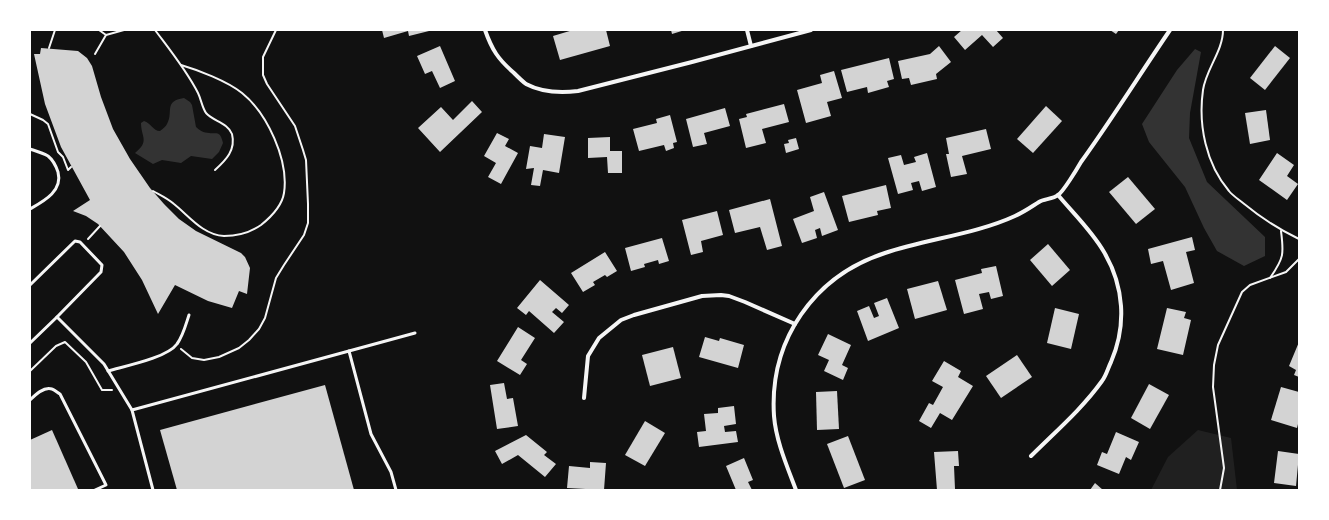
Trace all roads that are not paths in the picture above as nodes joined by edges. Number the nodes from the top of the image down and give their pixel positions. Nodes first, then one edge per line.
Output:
1 (485, 30) edge
2 (747, 30) edge
3 (811, 30) edge
4 (1170, 30) edge
5 (751, 46) junction
6 (30, 149) edge
7 (1058, 195) junction
8 (30, 210) edge
9 (30, 284) edge
10 (189, 315) dead end
11 (57, 317) junction
12 (794, 324) junction
13 (415, 333) dead end
14 (30, 343) edge
15 (349, 351) junction
16 (108, 371) junction
17 (584, 398) dead end
18 (30, 400) edge
19 (132, 410) junction
20 (1031, 456) dead end
21 (95, 490) edge
22 (153, 490) edge
23 (396, 490) edge
24 (796, 490) edge

1 - 5 street
2 - 5 street
3 - 5 street
4 - 7 street
6 - 8 lane
7 - 12 street
7 - 20 street
9 - 11 lane
10 - 16 lane
11 - 14 lane
11 - 16 lane
12 - 17 street
12 - 24 street
13 - 15 lane
15 - 19 lane
15 - 23 lane
16 - 19 lane
18 - 21 lane
19 - 22 lane

